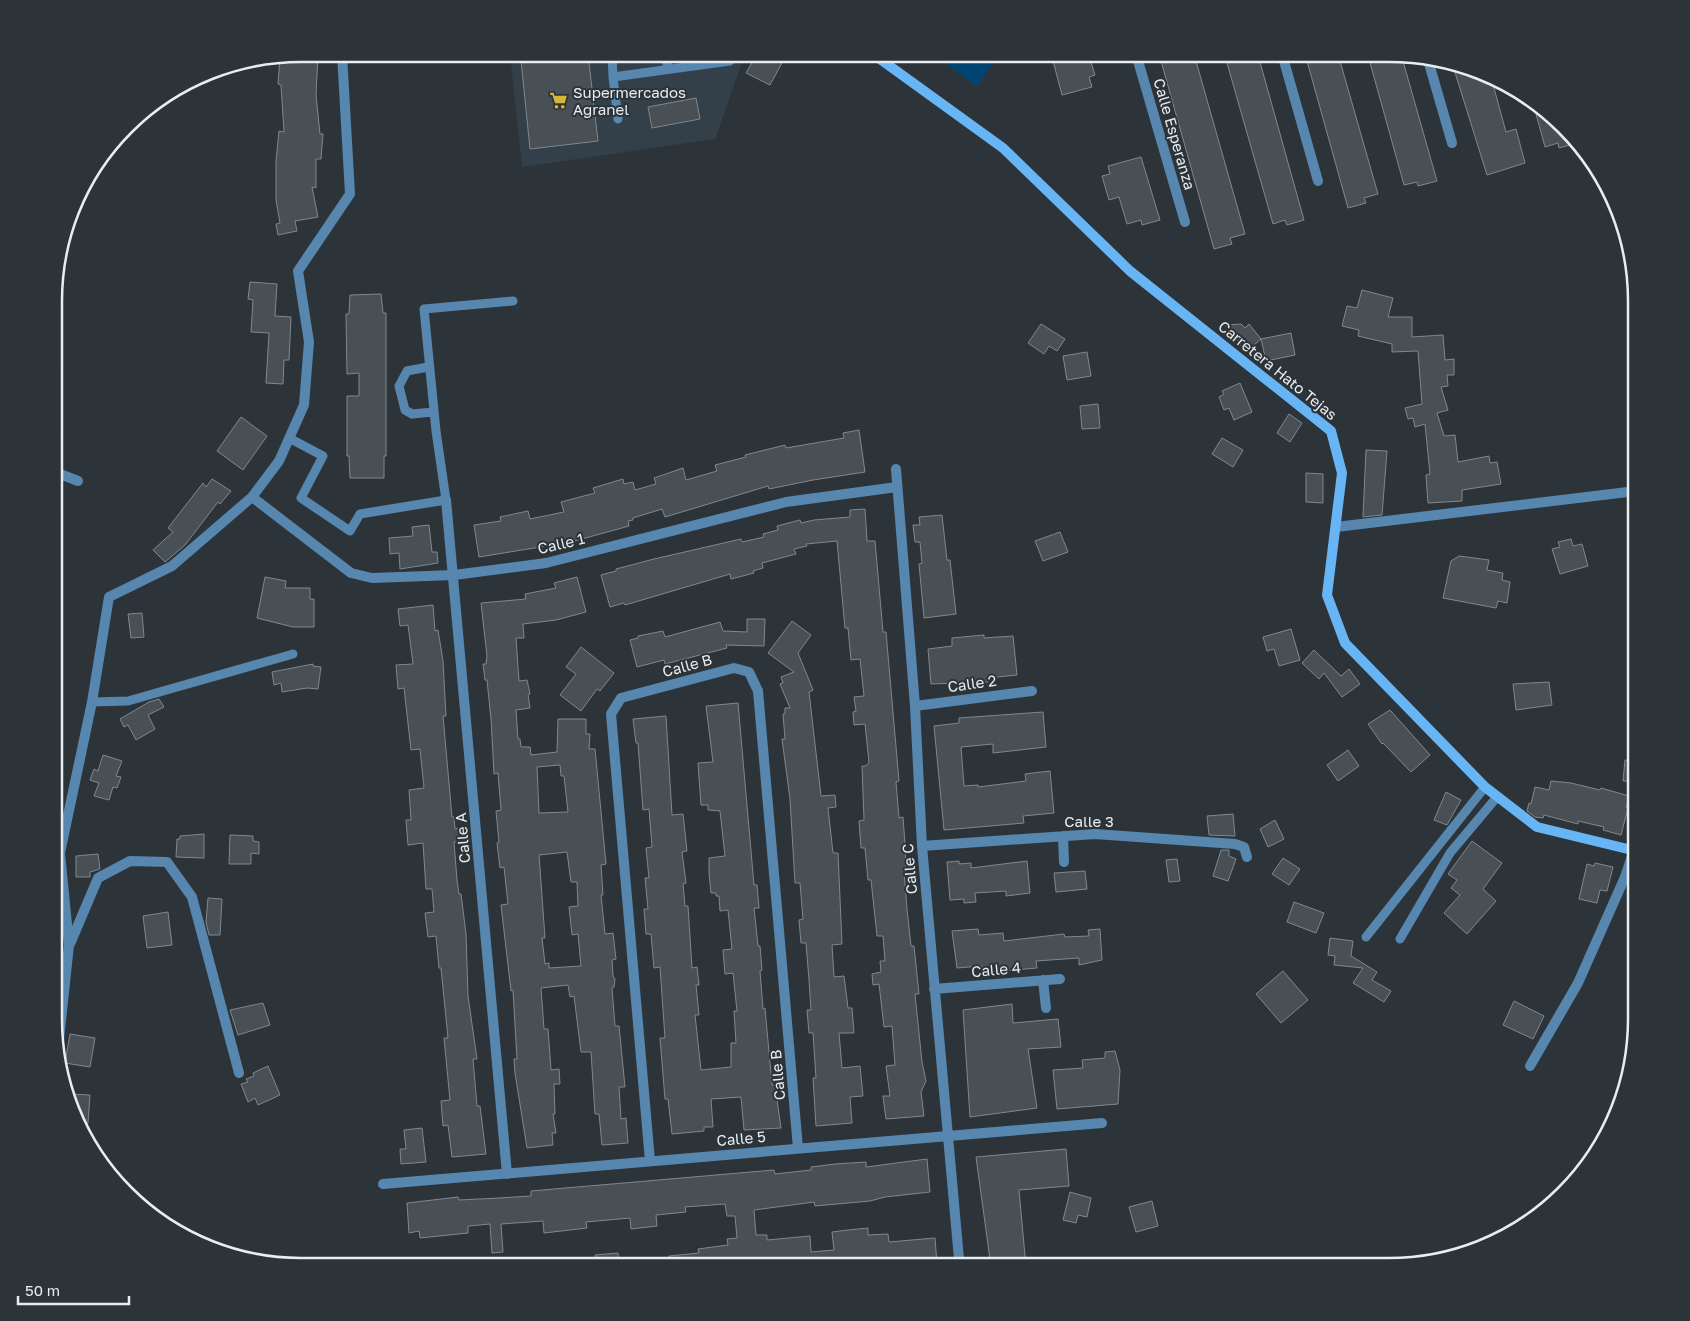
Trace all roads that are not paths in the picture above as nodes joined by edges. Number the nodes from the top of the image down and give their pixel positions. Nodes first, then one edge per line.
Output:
1 (342, 62) edge
2 (612, 62) edge
3 (667, 62) edge
4 (722, 62) edge
5 (891, 62) edge
6 (1138, 62) edge
7 (1284, 62) edge
8 (1430, 66) edge
9 (668, 69) junction
10 (613, 77) junction
11 (618, 119) dead end
12 (1452, 143) dead end
13 (1318, 181) dead end
14 (1185, 222) dead end
15 (513, 301) dead end
16 (428, 367) junction
17 (433, 412) junction
18 (289, 438) junction
19 (896, 469) dead end
20 (62, 474) edge
21 (78, 481) dead end
22 (897, 487) junction
23 (1628, 491) edge
24 (252, 497) junction
25 (446, 500) junction
26 (1336, 527) junction
27 (454, 575) junction
28 (293, 654) dead end
29 (1032, 691) dead end
30 (92, 702) junction
31 (916, 706) junction
32 (1485, 787) junction
33 (1497, 797) junction
34 (1063, 836) junction
35 (62, 844) edge
36 (922, 846) junction
37 (1628, 848) edge
38 (1247, 857) dead end
39 (1064, 862) dead end
40 (1628, 868) edge
41 (62, 873) edge
42 (1366, 937) dead end
43 (1400, 939) dead end
44 (69, 945) junction
45 (1060, 978) dead end
46 (1044, 980) junction
47 (934, 989) junction
48 (1046, 1008) dead end
49 (62, 1011) edge
50 (1530, 1066) dead end
51 (239, 1074) dead end
52 (1102, 1123) dead end
53 (947, 1136) junction
54 (798, 1148) junction
55 (650, 1161) junction
56 (507, 1174) junction
57 (383, 1184) dead end
58 (959, 1258) edge

1 - 18 street
2 - 10 lane
3 - 9 lane
4 - 9 lane
5 - 26 street, Carretera Hato Tejas
6 - 14 street, Calle Esperanza
7 - 13 street
8 - 12 street
9 - 10 lane
10 - 11 lane
15 - 16 lane
16 - 17 lane
16 - 17 lane
17 - 25 lane
18 - 24 street
18 - 25 lane
19 - 22 street, Calle C
20 - 21 street
22 - 27 street, Calle 1
22 - 31 street, Calle C
23 - 26 street
24 - 27 street, Calle 1
24 - 30 street
25 - 27 street, Calle A
26 - 32 street, Carretera Hato Tejas
27 - 56 street, Calle A
28 - 30 lane
29 - 31 street, Calle 2
30 - 35 street
31 - 36 street, Calle C
32 - 33 street, Carretera Hato Tejas
32 - 42 lane
33 - 37 street, Carretera Hato Tejas
33 - 43 lane
34 - 36 street, Calle 3
34 - 38 street, Calle 3
34 - 39 street
36 - 47 street, Calle C
40 - 50 street
41 - 44 street
44 - 49 street
44 - 51 street
45 - 46 street, Calle 4
46 - 47 street, Calle 4
46 - 48 street
47 - 53 street, Calle C
52 - 53 street, Calle 5
53 - 54 street, Calle 5
53 - 58 street, Calle C
54 - 55 street, Calle 5
54 - 55 street, Calle B
55 - 56 street, Calle 5
56 - 57 street, Calle 5

